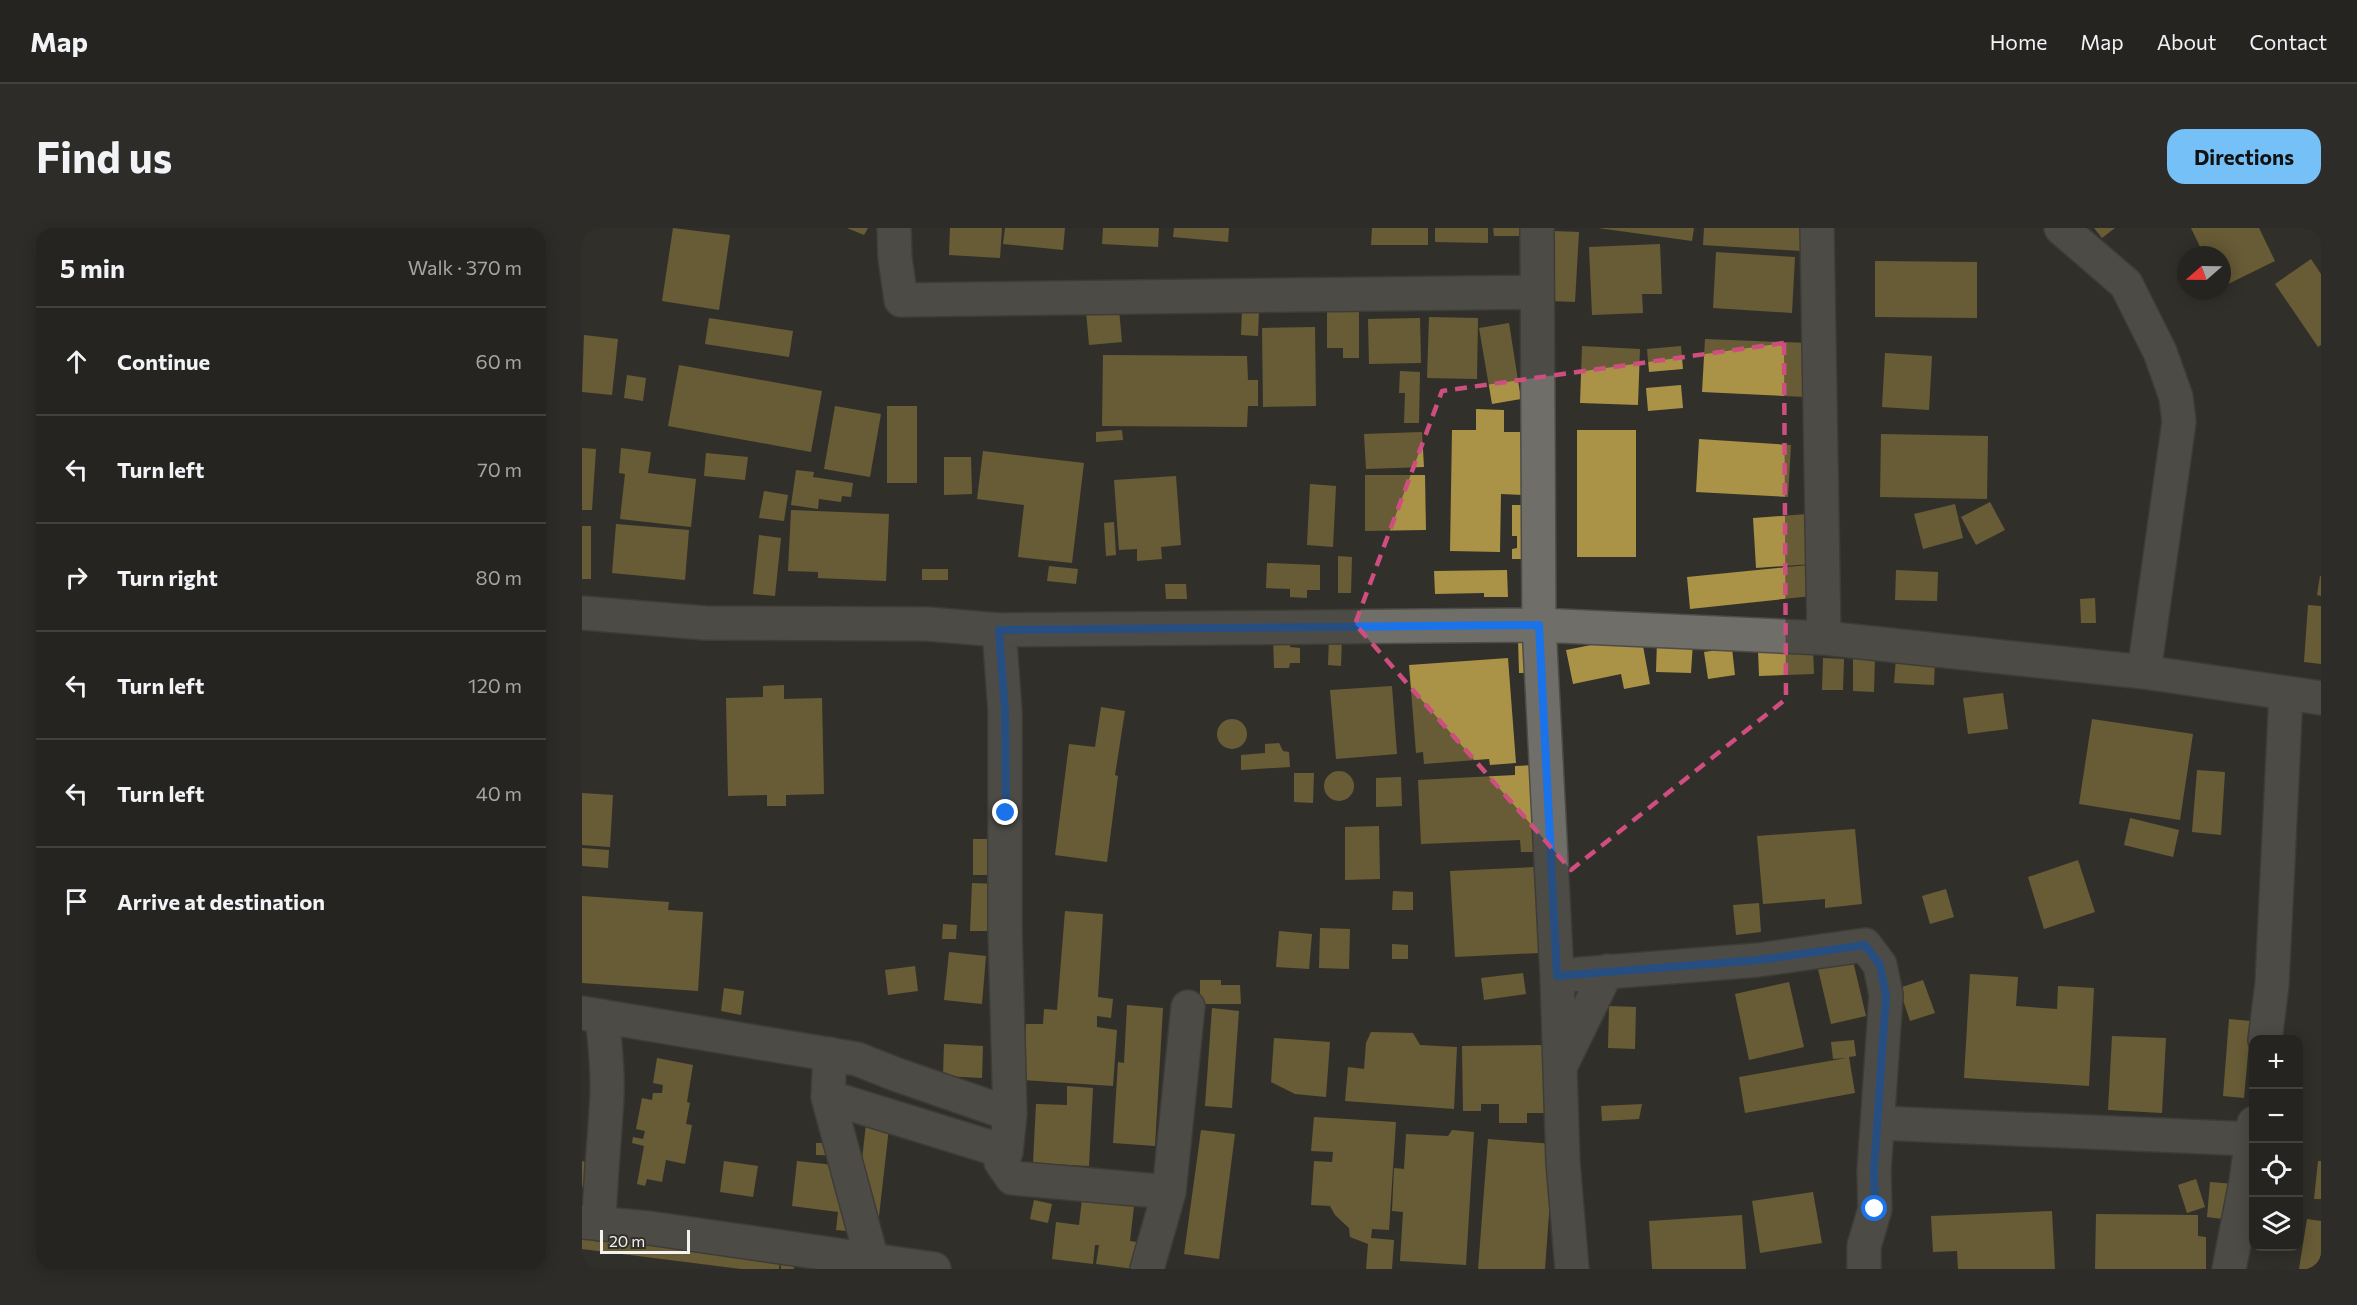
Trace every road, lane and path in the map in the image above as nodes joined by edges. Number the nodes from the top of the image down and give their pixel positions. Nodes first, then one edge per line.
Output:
1 (894, 228) edge
2 (1537, 228) edge
3 (1817, 228) edge
4 (2061, 228) edge
5 (1538, 292) junction
6 (582, 613) edge
7 (1539, 625) junction
8 (999, 630) junction
9 (1824, 638) junction
10 (2145, 672) junction
11 (2286, 694) junction
12 (2321, 698) edge
13 (1607, 971) junction
14 (1557, 976) junction
15 (1188, 1007) dead end
16 (592, 1015) edge
17 (2266, 1035) edge
18 (830, 1054) junction
19 (1560, 1067) junction
20 (828, 1097) junction
21 (1010, 1114) junction
22 (1879, 1123) junction
23 (2249, 1131) edge
24 (2251, 1143) edge
25 (1006, 1152) junction
26 (1169, 1192) junction
27 (590, 1223) edge
28 (870, 1265) edge
29 (934, 1269) edge
30 (1147, 1269) edge
31 (1572, 1269) edge
32 (1864, 1269) edge
33 (2229, 1269) edge

1 - 5 street
2 - 5 street
3 - 9 street
4 - 10 street
5 - 7 street
6 - 8 street
7 - 8 street
7 - 9 street
7 - 14 street
8 - 21 street
9 - 10 street
10 - 11 street
11 - 12 street
11 - 17 street
13 - 14 street
13 - 19 street
13 - 22 street
14 - 19 street
15 - 26 street
16 - 18 street
16 - 27 street
18 - 20 street
18 - 21 street
19 - 31 street
20 - 25 street
20 - 28 street
21 - 25 street
22 - 23 street
22 - 32 street
24 - 33 street
25 - 26 street
26 - 30 street
27 - 28 street
28 - 29 street

